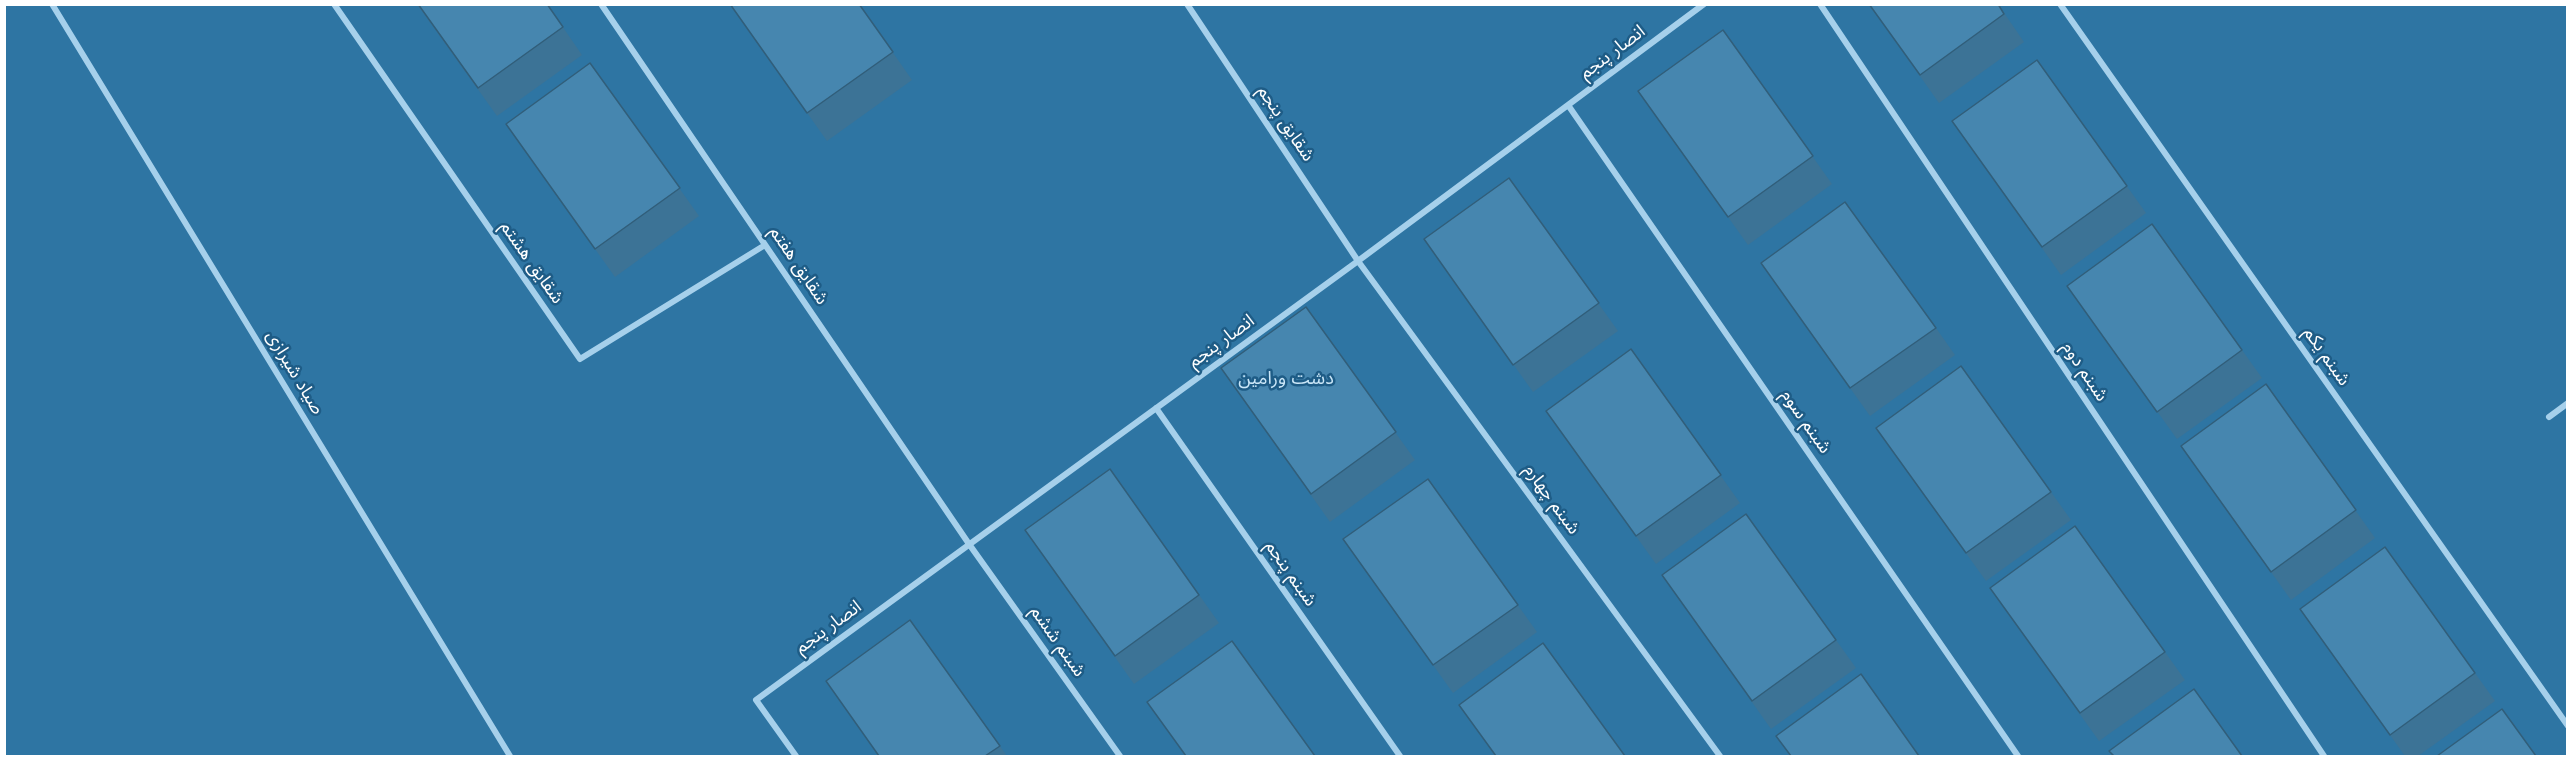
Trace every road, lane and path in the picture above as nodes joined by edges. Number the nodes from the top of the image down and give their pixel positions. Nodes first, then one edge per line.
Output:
1 (52, 4) edge
2 (334, 4) edge
3 (601, 4) edge
4 (1187, 4) edge
5 (1704, 4) edge
6 (1820, 4) edge
7 (2060, 4) edge
8 (1568, 105) junction
9 (765, 245) junction
10 (1358, 261) junction
11 (2568, 403) edge
12 (1156, 408) junction
13 (2549, 417) dead end
14 (969, 544) junction
15 (2568, 726) edge
16 (510, 756) edge
17 (796, 756) edge
18 (1119, 756) edge
19 (1400, 756) edge
20 (1720, 756) edge
21 (2018, 756) edge
22 (2324, 756) edge

1 - 16 street, صیاد شیرازی
2 - 9 street, شقایق هشتم
3 - 9 street, شقایق هفتم
4 - 10 street, شقایق پنجم
5 - 8 street, انصار پنجم
6 - 22 street, شبنم دوم
7 - 15 street, شبنم یکم
8 - 10 street, انصار پنجم
8 - 21 street, شبنم سوم
9 - 14 street, شقایق هفتم
10 - 12 street, انصار پنجم
10 - 20 street, شبنم چهارم
11 - 13 street
12 - 14 street, انصار پنجم
12 - 19 street, شبنم پنجم
14 - 17 street, انصار پنجم
14 - 18 street, شبنم ششم

